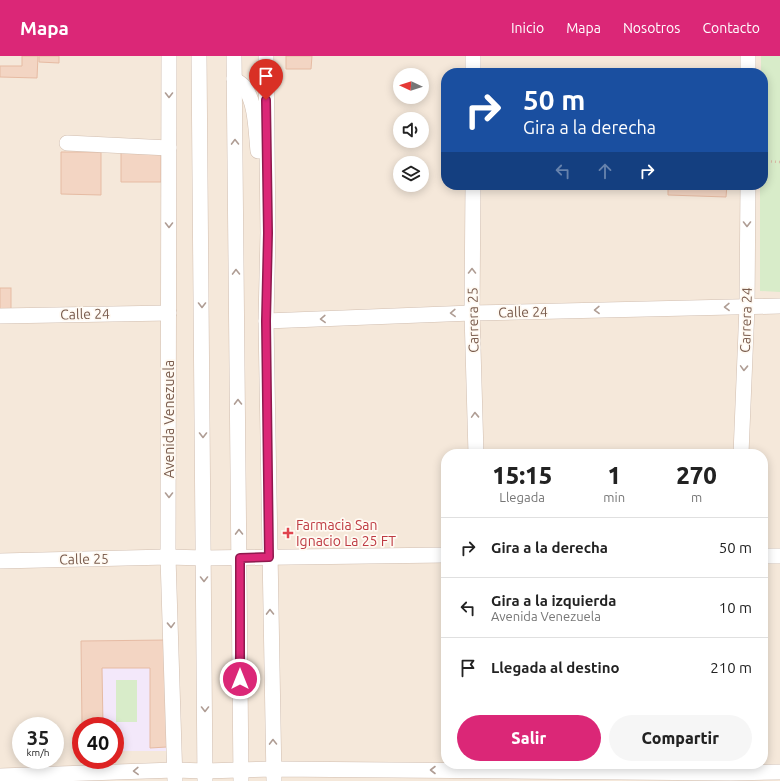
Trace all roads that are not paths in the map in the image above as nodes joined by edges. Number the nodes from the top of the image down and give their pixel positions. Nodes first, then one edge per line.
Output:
1 (169, 56) edge
2 (190, 56) edge
3 (199, 56) edge
4 (234, 56) edge
5 (266, 56) edge
6 (473, 56) edge
7 (748, 56) edge
8 (473, 68) edge
9 (748, 68) edge
10 (234, 79) junction
11 (67, 143) dead end
12 (169, 148) junction
13 (473, 190) edge
14 (748, 190) edge
15 (201, 218) junction
16 (268, 233) junction
17 (747, 306) junction
18 (780, 306) edge
19 (169, 313) junction
20 (472, 313) junction
21 (0, 316) edge
22 (266, 321) junction
23 (476, 449) edge
24 (741, 449) edge
25 (441, 555) edge
26 (768, 556) edge
27 (780, 556) edge
28 (168, 557) junction
29 (277, 557) junction
30 (204, 558) junction
31 (240, 558) junction
32 (0, 561) edge
33 (479, 772) edge
34 (780, 772) edge
35 (731, 773) edge
36 (175, 775) edge
37 (273, 775) edge
38 (0, 776) edge
39 (205, 776) edge
40 (241, 776) edge

1 -> 12 street, Avenida Venezuela
2 - 15 street
3 - 15 street
4 - 10 street
5 - 16 street
6 - 8 street
7 - 9 street
10 - 16 street
31 -> 10 street
11 - 12 street
12 -> 19 street, Avenida Venezuela
20 -> 13 street, Carrera 25
14 -> 17 street, Carrera 24
15 -> 30 street
16 - 22 street
17 - 18 street, Calle 24
17 -> 20 street, Calle 24
17 -> 24 street, Carrera 24
19 - 21 street, Calle 24
19 -> 28 street, Avenida Venezuela
20 -> 22 street, Calle 24
23 -> 20 street, Carrera 25
22 - 29 street
25 - 29 street, Calle 25
26 - 27 street
28 - 30 street, Calle 25
28 - 32 street, Calle 25
28 -> 36 street, Avenida Venezuela
29 - 31 street, Calle 25
37 -> 29 street
30 - 31 street, Calle 25
30 -> 39 street
31 - 40 street
33 - 35 street
33 -> 37 street
34 - 35 street
36 -> 38 street
36 - 39 street
37 - 40 street
39 - 40 street

